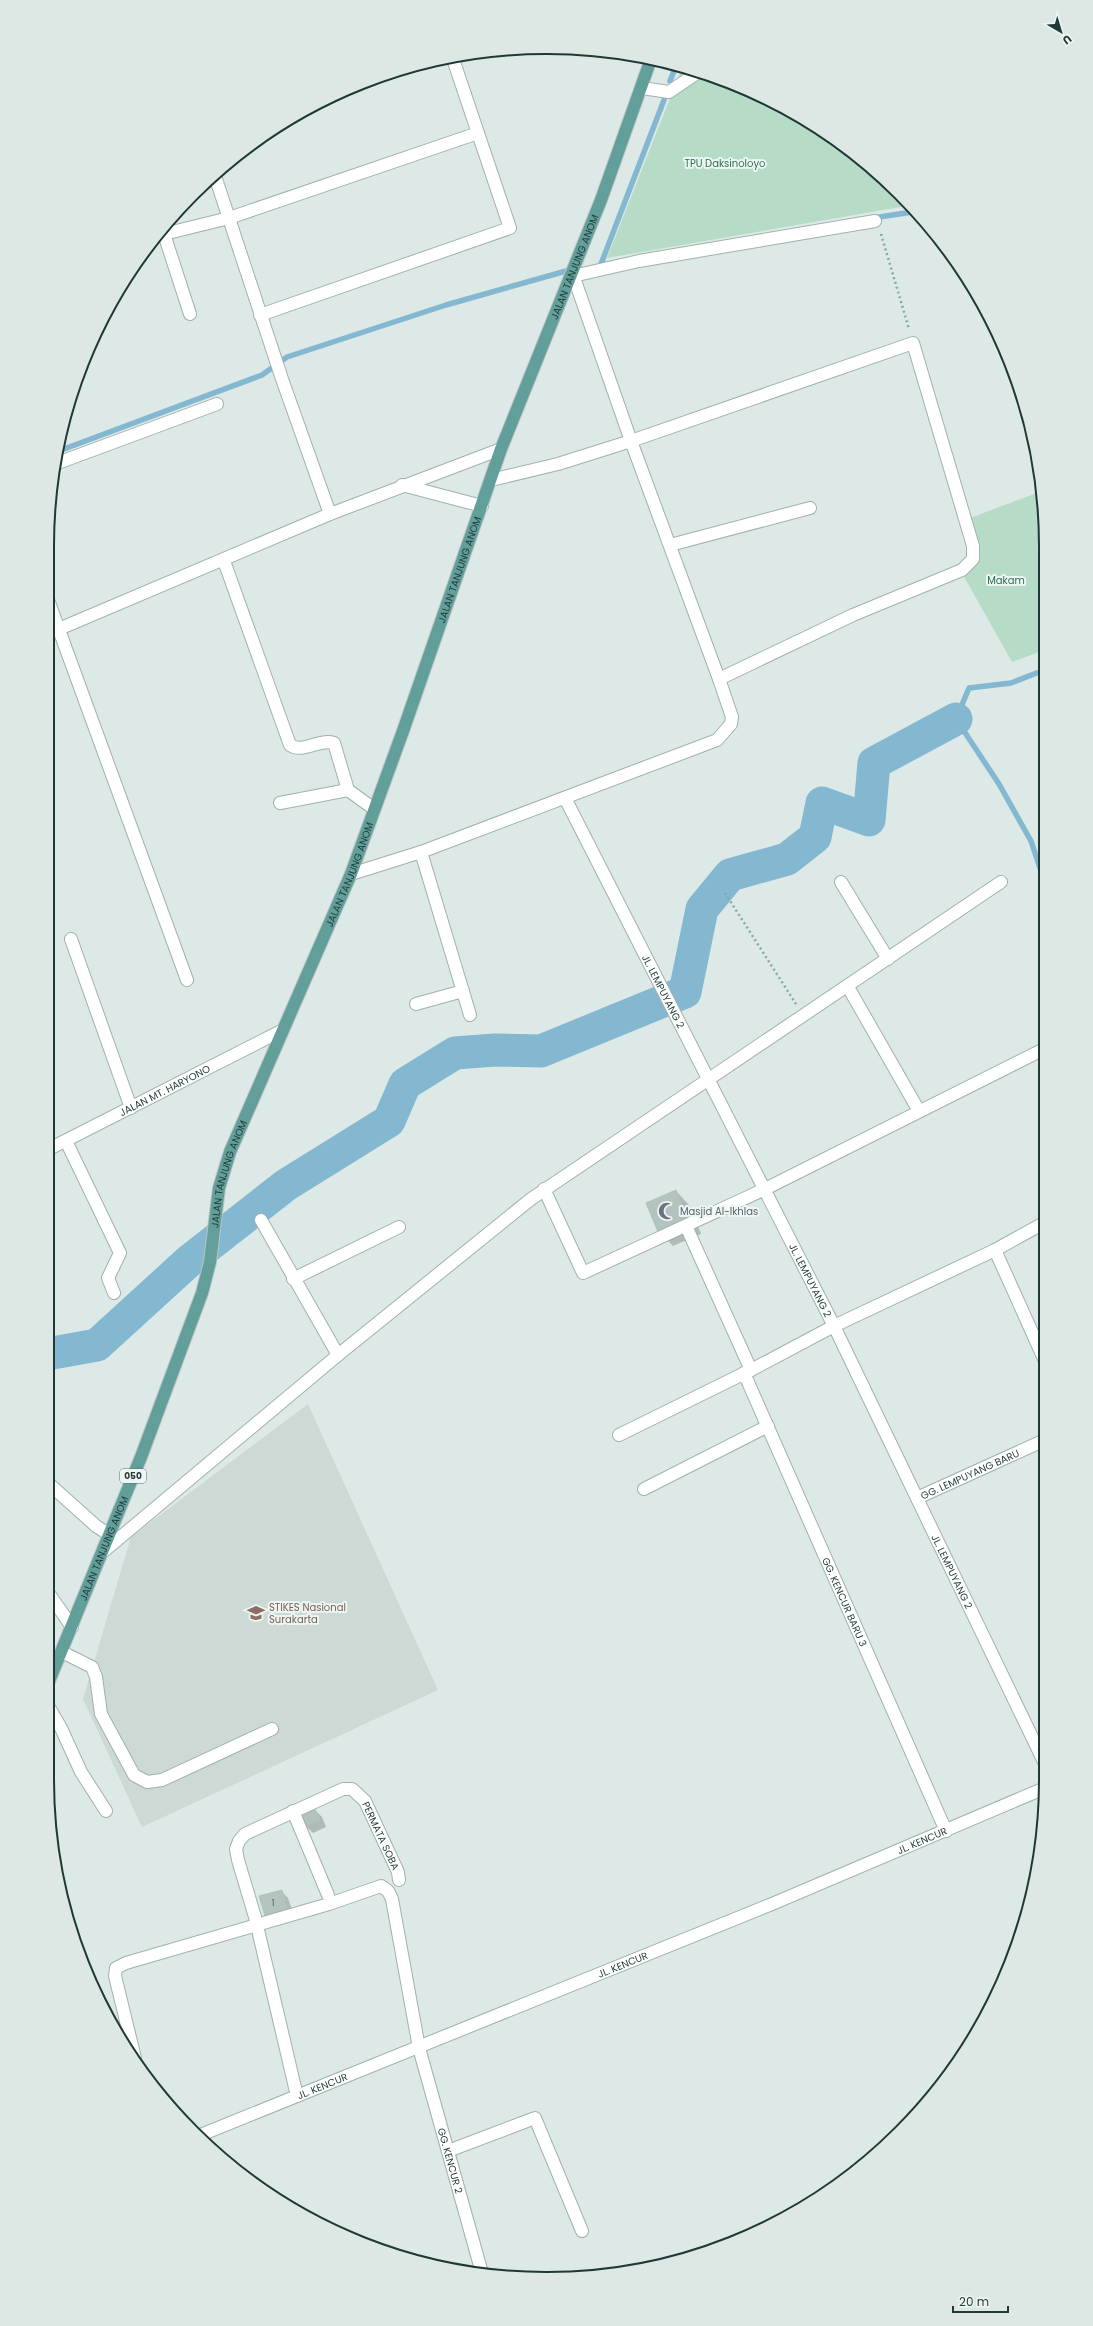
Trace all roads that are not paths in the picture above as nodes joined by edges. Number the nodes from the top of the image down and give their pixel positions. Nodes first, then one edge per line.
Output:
1 (454, 62) edge
2 (649, 65) edge
3 (693, 76) edge
4 (642, 88) junction
5 (478, 133) junction
6 (217, 181) edge
7 (229, 218) junction
8 (875, 221) road end
9 (169, 231) edge
10 (164, 236) edge
11 (573, 274) junction
12 (190, 314) dead end
13 (260, 315) junction
14 (217, 404) dead end
15 (631, 441) junction
16 (501, 449) junction
17 (61, 462) edge
18 (491, 480) junction
19 (402, 485) junction
20 (482, 506) junction
21 (810, 508) dead end
22 (330, 514) junction
23 (670, 545) junction
24 (224, 561) junction
25 (54, 616) edge
26 (59, 630) junction
27 (54, 632) edge
28 (719, 679) junction
29 (348, 790) junction
30 (565, 798) junction
31 (280, 803) dead end
32 (374, 809) junction
33 (421, 852) junction
34 (351, 874) junction
35 (841, 882) dead end
36 (1001, 882) dead end
37 (71, 939) dead end
38 (888, 959) junction
39 (187, 980) dead end
40 (848, 987) junction
41 (463, 991) junction
42 (416, 1004) dead end
43 (470, 1015) dead end
44 (283, 1030) junction
45 (1039, 1051) edge
46 (709, 1078) junction
47 (131, 1108) junction
48 (919, 1111) junction
49 (66, 1141) junction
50 (54, 1147) edge
51 (544, 1189) junction
52 (765, 1189) junction
53 (261, 1220) dead end
54 (686, 1226) junction
55 (1039, 1226) edge
56 (399, 1228) dead end
57 (994, 1250) junction
58 (293, 1279) junction
59 (114, 1293) dead end
60 (834, 1326) junction
61 (1039, 1348) edge
62 (338, 1355) junction
63 (748, 1371) junction
64 (768, 1426) junction
65 (619, 1435) dead end
66 (1039, 1443) edge
67 (54, 1488) edge
68 (644, 1489) dead end
69 (916, 1498) junction
70 (110, 1535) junction
71 (104, 1551) junction
72 (54, 1601) edge
73 (72, 1627) junction
74 (62, 1652) junction
75 (54, 1670) edge
76 (54, 1716) edge
77 (272, 1729) dead end
78 (1039, 1752) edge
79 (1039, 1791) edge
80 (106, 1811) dead end
81 (293, 1812) junction
82 (946, 1831) junction
83 (399, 1880) dead end
84 (328, 1895) dead end
85 (256, 1924) junction
86 (130, 2043) edge
87 (419, 2048) junction
88 (297, 2096) junction
89 (204, 2134) edge
90 (448, 2151) junction
91 (582, 2231) dead end
92 (481, 2268) edge

1 - 5 street
2 - 4 main road, JALAN TANJUNG ANOM / 050
3 - 4 street
4 - 11 main road, JALAN TANJUNG ANOM / 050
5 - 7 street
5 - 13 street
6 - 7 street
7 - 9 street
7 - 13 street
8 - 11 street
10 - 12 street
11 - 15 street
11 - 16 main road, JALAN TANJUNG ANOM / 050
13 - 22 street
14 - 17 street
15 - 18 street
15 - 23 street
15 - 28 street
16 - 18 main road, JALAN TANJUNG ANOM / 050
16 - 19 street
18 - 20 main road, JALAN TANJUNG ANOM / 050
19 - 20 street
19 - 22 street
20 - 32 main road, JALAN TANJUNG ANOM / 050
21 - 23 street
22 - 24 street
23 - 28 street
24 - 26 street
24 - 29 street
25 - 26 street
26 - 27 street
26 - 39 street
28 - 30 street
29 - 31 street
29 - 32 street
30 - 33 street
30 - 46 street, JL. LEMPUYANG 2
32 - 34 main road, JALAN TANJUNG ANOM / 050
33 - 34 street
33 - 41 street
34 - 44 main road, JALAN TANJUNG ANOM / 050
35 - 38 street
36 - 38 street
37 - 47 street
38 - 40 street
40 - 46 street
40 - 48 street
41 - 42 street
41 - 43 street
44 - 47 street, JALAN MT. HARYONO
44 - 70 main road, JALAN TANJUNG ANOM / 050
45 - 48 street
46 - 51 street
46 - 52 street, JL. LEMPUYANG 2
47 - 49 street, JALAN MT. HARYONO
48 - 52 street
49 - 50 street, JALAN MT. HARYONO
49 - 59 street
51 - 54 street
51 - 62 street
52 - 54 street
52 - 60 street, JL. LEMPUYANG 2
53 - 58 street
54 - 63 street, GG. KENCUR BARU 3
55 - 57 street
56 - 58 street
57 - 60 street
57 - 61 street
58 - 62 street
60 - 63 street
60 - 69 street, JL. LEMPUYANG 2
62 - 71 street
63 - 64 street, GG. KENCUR BARU 3
63 - 65 street
64 - 68 street
64 - 82 street, GG. KENCUR BARU 3
66 - 69 street, GG. LEMPUYANG BARU
67 - 70 street
69 - 78 street, JL. LEMPUYANG 2
70 - 71 main road, JALAN TANJUNG ANOM / 050
71 - 73 main road, JALAN TANJUNG ANOM / 050
72 - 73 street
73 - 74 main road, JALAN TANJUNG ANOM / 050
74 - 75 main road, JALAN TANJUNG ANOM / 050
74 - 77 street
76 - 80 street
79 - 82 street, JL. KENCUR
81 - 83 street, PERMATA SOBA
81 - 84 street
81 - 85 street, PERMATA SOBA
82 - 87 street, JL. KENCUR
85 - 86 street, GG. KENCUR 2
85 - 87 street, GG. KENCUR 2
85 - 88 street, PERMATA SOBA
87 - 88 street, JL. KENCUR
87 - 90 street, GG. KENCUR 2
88 - 89 street, JL. KENCUR
90 - 91 street
90 - 92 street, GG. KENCUR 2

